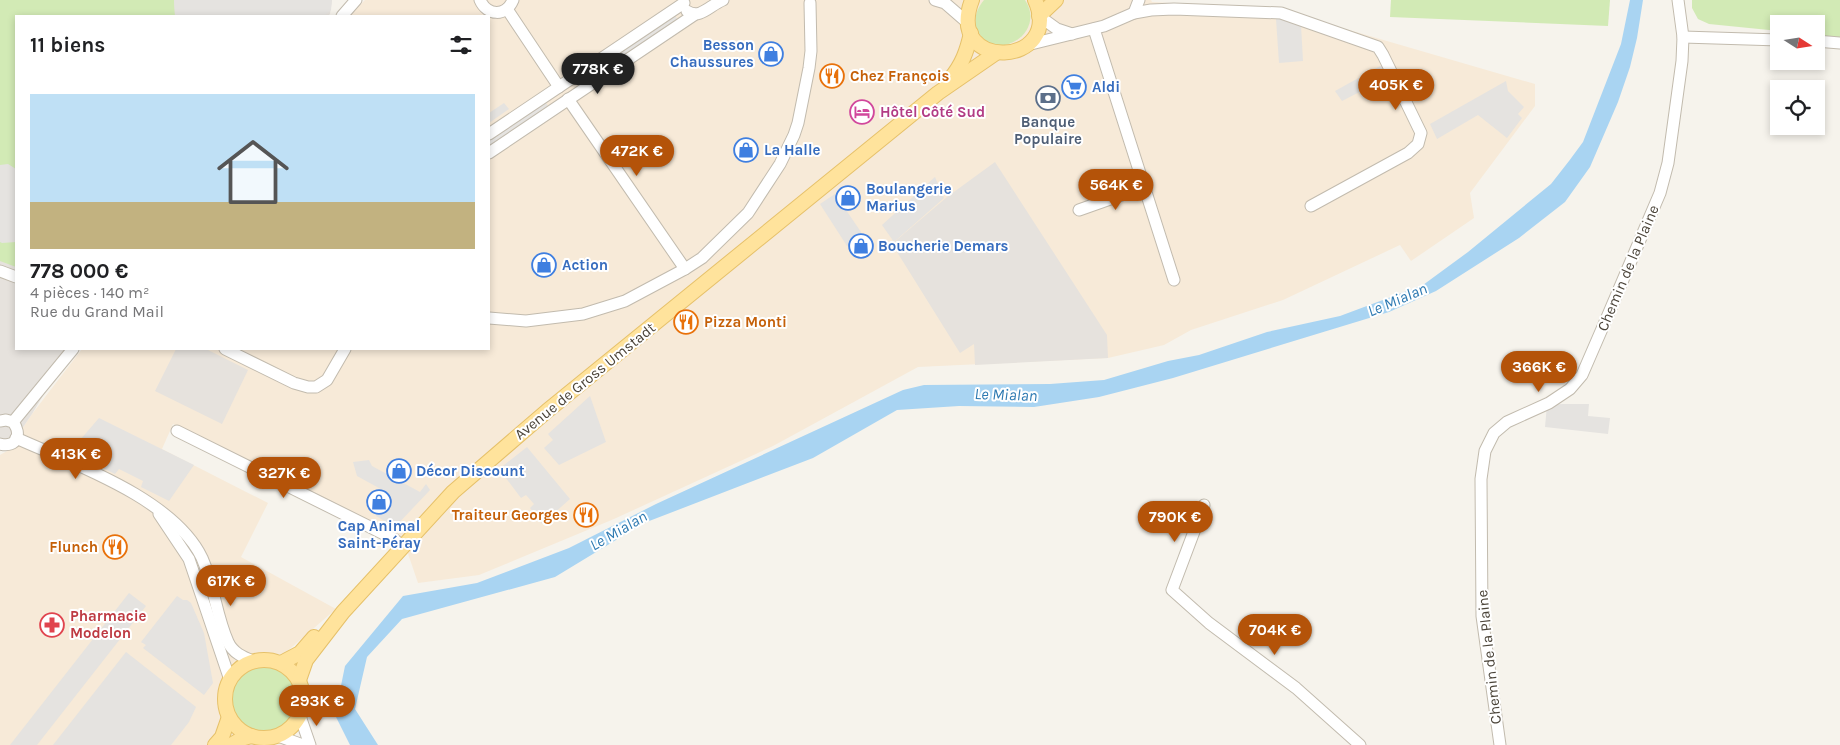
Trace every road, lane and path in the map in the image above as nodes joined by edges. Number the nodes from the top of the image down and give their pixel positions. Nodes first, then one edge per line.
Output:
1 (480, 0) edge
2 (723, 0) edge
3 (935, 0) edge
4 (972, 0) edge
5 (1035, 0) edge
6 (1056, 0) edge
7 (1139, 0) edge
8 (1678, 0) edge
9 (684, 1) edge
10 (810, 1) edge
11 (353, 2) edge
12 (510, 4) edge
13 (708, 4) edge
14 (1134, 13) junction
15 (694, 14) junction
16 (343, 15) edge
17 (1039, 16) junction
18 (969, 28) junction
19 (1094, 29) junction
20 (1074, 34) junction
21 (1683, 37) junction
22 (1770, 40) edge
23 (1825, 42) edge
24 (1840, 43) edge
25 (1027, 45) junction
26 (996, 53) junction
27 (559, 87) junction
28 (938, 92) junction
29 (568, 99) junction
30 (490, 133) edge
31 (490, 152) edge
32 (1144, 187) junction
33 (1311, 206) dead end
34 (1079, 210) dead end
35 (685, 269) junction
36 (0, 271) edge
37 (15, 277) edge
38 (1174, 280) dead end
39 (490, 318) edge
40 (72, 350) edge
41 (227, 350) edge
42 (344, 350) edge
43 (0, 421) edge
44 (13, 422) junction
45 (177, 431) dead end
46 (16, 438) junction
47 (0, 444) edge
48 (1204, 505) dead end
49 (155, 508) junction
50 (404, 547) junction
51 (343, 612) junction
52 (253, 661) junction
53 (280, 663) junction
54 (230, 680) junction
55 (299, 680) junction
56 (300, 716) junction
57 (229, 717) junction
58 (251, 736) junction
59 (278, 736) junction
60 (216, 745) edge
61 (231, 745) edge
62 (303, 745) edge
63 (310, 745) edge
64 (1360, 745) edge
65 (1500, 745) edge

1 - 12 street
2 - 13 street
3 - 18 street
4 - 18 main road, Avenue de Gross Umstadt
5 - 17 main road
6 - 17 main road
7 - 14 street
8 - 21 street, Chemin de la Plaine
9 - 15 street
9 - 27 street
10 - 35 street
11 - 16 street
12 - 27 street
13 - 15 street
14 - 19 street
14 - 33 street
15 - 29 street
17 - 20 street
17 - 25 main road
18 - 26 main road
18 - 28 main road, Avenue de Gross Umstadt
19 - 20 street
19 - 32 street
20 - 25 street
21 - 22 street
21 - 65 street, Chemin de la Plaine
23 - 24 street
25 - 26 main road
26 - 28 main road, Avenue de Gross Umstadt
27 - 29 street
27 - 30 street
28 - 50 main road, Avenue de Gross Umstadt
29 - 31 street
29 - 35 street
32 - 34 street
32 - 38 street
35 - 39 street
36 - 37 street
40 - 44 street
41 - 42 street
43 - 44 street
44 - 46 street
45 - 50 street
46 - 47 street
46 - 49 street
48 - 64 street
49 - 52 street
49 - 54 street
50 - 51 main road, Avenue de Gross Umstadt
51 - 53 main road, Avenue de Gross Umstadt
51 - 55 main road, Avenue de Gross Umstadt
52 - 53 main road
52 - 54 main road
53 - 55 main road
54 - 57 main road
55 - 56 main road
56 - 59 main road
56 - 63 street
57 - 58 main road
57 - 60 main road
58 - 59 main road
58 - 61 main road
59 - 62 street

